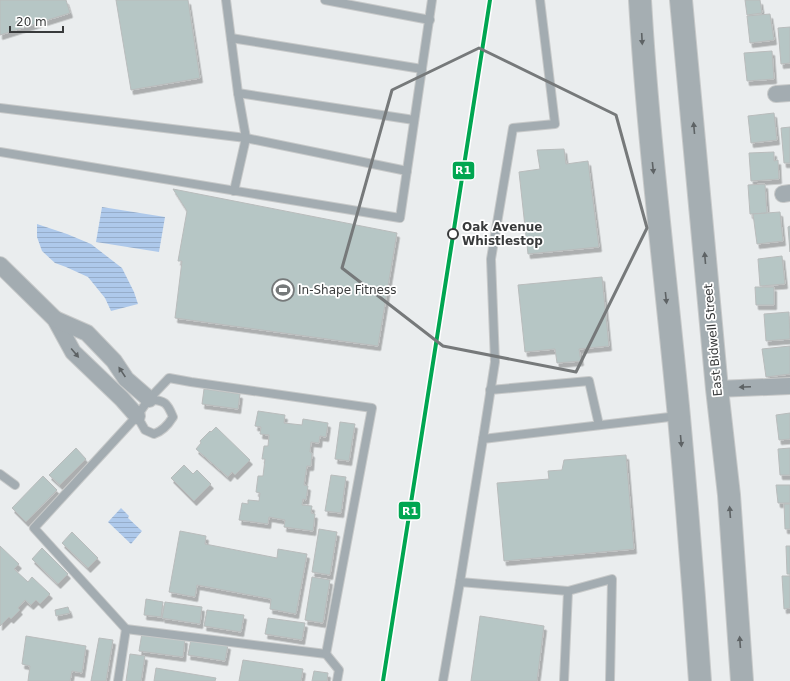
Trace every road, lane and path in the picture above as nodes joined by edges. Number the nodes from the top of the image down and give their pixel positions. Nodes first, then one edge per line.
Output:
1 (226, 0) edge
2 (325, 0) edge
3 (432, 0) edge
4 (540, 0) edge
5 (640, 0) edge
6 (681, 0) edge
7 (430, 20) junction
8 (231, 38) junction
9 (422, 69) junction
10 (238, 93) junction
11 (0, 108) edge
12 (414, 120) junction
13 (246, 138) junction
14 (0, 152) edge
15 (407, 172) junction
16 (234, 191) junction
17 (0, 265) edge
18 (55, 319) junction
19 (790, 386) edge
20 (717, 389) junction
21 (490, 390) junction
22 (149, 400) junction
23 (137, 416) junction
24 (679, 416) junction
25 (599, 425) junction
26 (482, 439) junction
27 (0, 474) edge
28 (15, 485) dead end
29 (460, 582) junction
30 (568, 591) junction
31 (126, 629) junction
32 (326, 654) junction
33 (118, 681) edge
34 (337, 681) edge
35 (444, 681) edge
36 (564, 681) edge
37 (610, 681) edge
38 (700, 681) edge
39 (742, 681) edge

1 - 8 lane
2 - 7 lane
3 - 7 lane
4 - 21 lane
5 -> 24 main road
20 -> 6 main road, East Bidwell Street
7 - 9 lane
8 - 9 lane
8 - 10 lane
9 - 12 lane
10 - 12 lane
10 - 13 lane
11 - 13 lane
12 - 15 lane
13 - 15 lane
13 - 16 lane
14 - 16 lane
15 - 16 lane
17 - 18 street
22 -> 18 street
18 -> 23 street
19 -> 20 street
39 -> 20 main road, East Bidwell Street
21 - 25 lane
21 - 26 lane
22 - 23 lane
22 - 23 lane
22 - 32 lane
23 - 31 lane
24 - 25 lane
24 -> 38 main road
25 - 26 lane
26 - 29 lane
27 - 28 lane
29 - 30 lane
29 - 35 lane
30 - 36 lane
30 - 37 lane
31 - 32 lane
31 - 33 lane
32 - 34 lane

